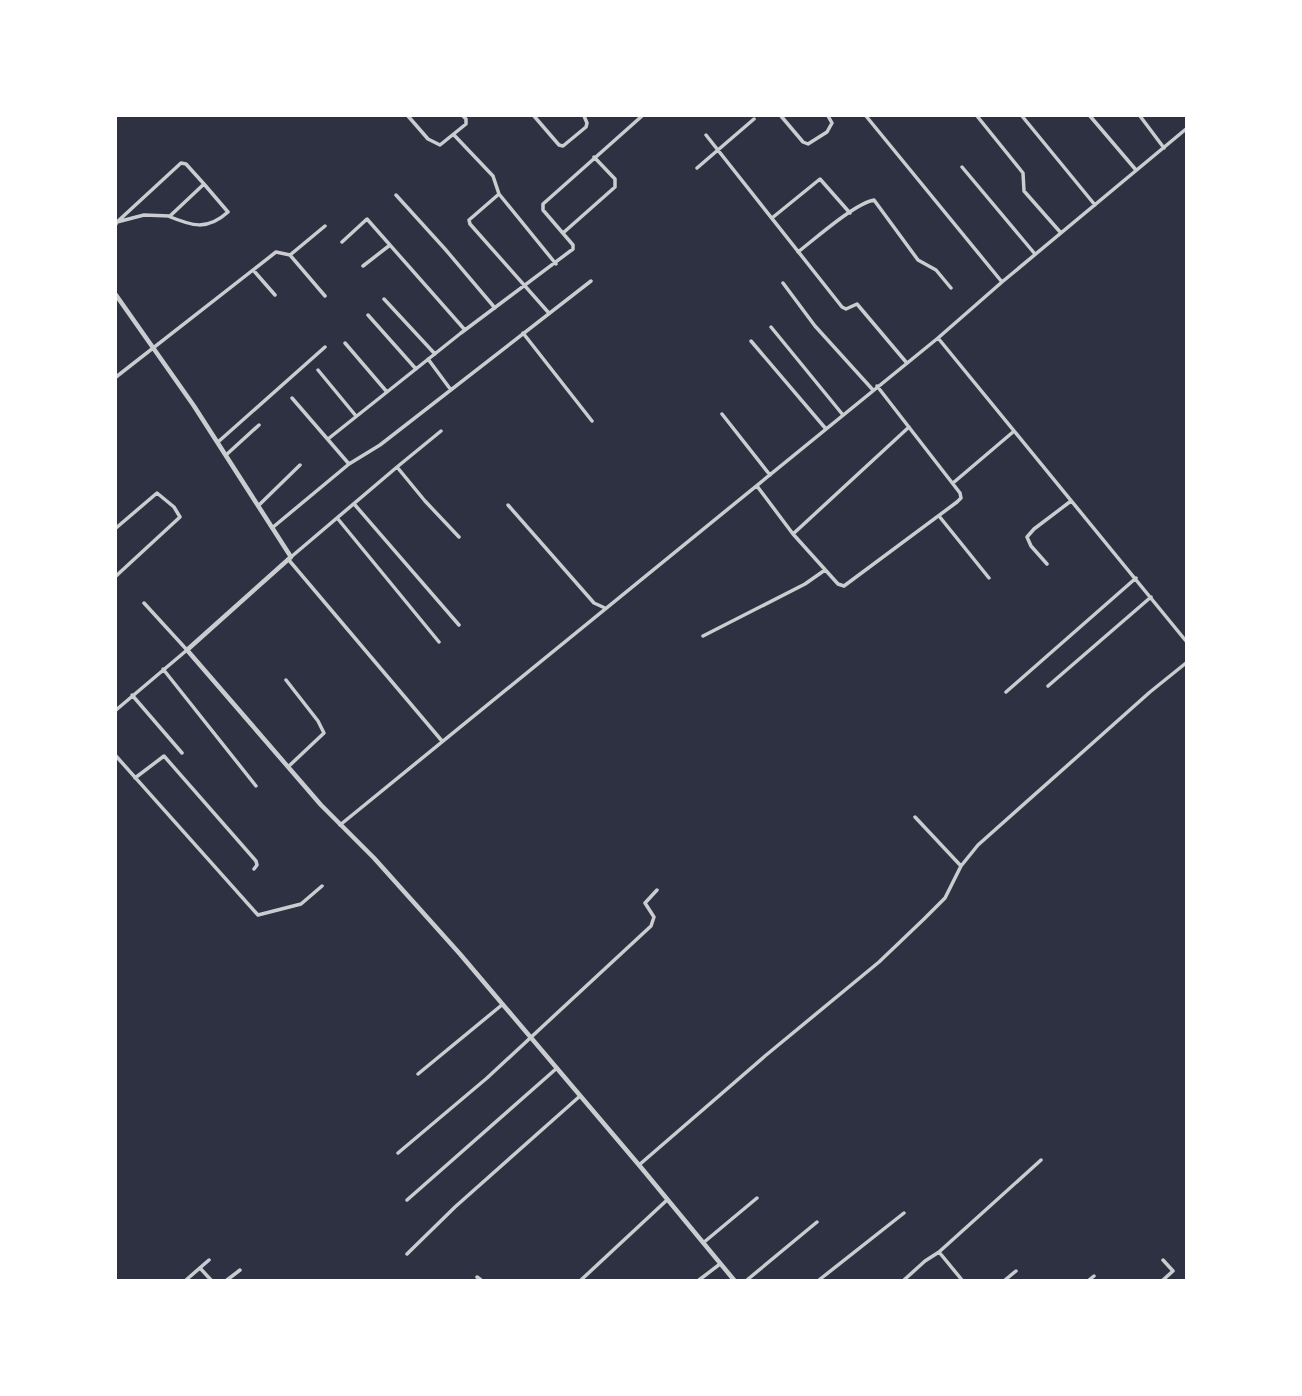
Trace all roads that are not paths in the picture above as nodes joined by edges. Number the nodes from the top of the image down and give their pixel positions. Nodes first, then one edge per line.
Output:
1 (408, 116) edge
2 (463, 116) edge
3 (534, 116) edge
4 (584, 116) edge
5 (642, 116) edge
6 (781, 116) edge
7 (828, 116) edge
8 (866, 116) edge
9 (977, 116) edge
10 (1023, 116) edge
11 (1090, 116) edge
12 (1140, 116) edge
13 (754, 119) dead end
14 (1186, 129) edge
15 (454, 135) junction
16 (706, 135) dead end
17 (1164, 148) junction
18 (719, 150) junction
19 (594, 157) junction
20 (962, 167) dead end
21 (697, 169) dead end
22 (1136, 170) junction
23 (204, 184) junction
24 (499, 194) junction
25 (396, 195) dead end
26 (1095, 205) junction
27 (849, 213) junction
28 (168, 216) junction
29 (772, 218) junction
30 (116, 223) edge
31 (325, 226) dead end
32 (563, 233) junction
33 (1061, 233) junction
34 (342, 242) dead end
35 (390, 244) junction
36 (799, 252) junction
37 (1035, 254) junction
38 (290, 255) junction
39 (556, 264) junction
40 (363, 266) dead end
41 (254, 271) junction
42 (592, 281) dead end
43 (1002, 282) junction
44 (783, 283) dead end
45 (524, 285) junction
46 (951, 288) dead end
47 (116, 295) edge
48 (275, 295) dead end
49 (325, 296) dead end
50 (384, 299) dead end
51 (495, 308) junction
52 (549, 313) junction
53 (368, 315) dead end
54 (771, 327) dead end
55 (465, 330) junction
56 (523, 333) junction
57 (938, 338) junction
58 (751, 341) dead end
59 (345, 343) dead end
60 (324, 347) dead end
61 (153, 348) junction
62 (435, 354) junction
63 (428, 359) junction
64 (906, 362) junction
65 (416, 369) junction
66 (318, 370) dead end
67 (116, 377) edge
68 (875, 388) junction
69 (451, 390) junction
70 (387, 392) junction
71 (292, 398) dead end
72 (722, 414) dead end
73 (843, 415) junction
74 (356, 416) junction
75 (592, 421) dead end
76 (259, 425) dead end
77 (909, 427) junction
78 (827, 429) junction
79 (441, 431) dead end
80 (1013, 432) junction
81 (328, 439) junction
82 (218, 442) junction
83 (226, 454) junction
84 (349, 464) junction
85 (300, 465) dead end
86 (397, 467) junction
87 (770, 475) junction
88 (953, 483) junction
89 (757, 486) junction
90 (1071, 501) junction
91 (355, 504) junction
92 (508, 505) dead end
93 (258, 506) junction
94 (939, 516) junction
95 (337, 519) junction
96 (116, 528) edge
97 (272, 528) junction
98 (793, 534) junction
99 (459, 537) dead end
100 (290, 558) junction
101 (1047, 564) dead end
102 (825, 570) junction
103 (116, 576) edge
104 (989, 578) dead end
105 (1136, 578) junction
106 (1151, 597) junction
107 (144, 603) dead end
108 (605, 608) junction
109 (459, 625) dead end
110 (703, 636) dead end
111 (1186, 641) edge
112 (439, 642) dead end
113 (187, 649) junction
114 (1186, 663) edge
115 (163, 669) junction
116 (286, 680) dead end
117 (1048, 686) dead end
118 (1006, 692) dead end
119 (132, 695) junction
120 (116, 710) edge
121 (442, 741) junction
122 (182, 753) dead end
123 (116, 756) edge
124 (289, 766) junction
125 (135, 778) junction
126 (256, 786) dead end
127 (915, 817) dead end
128 (340, 825) junction
129 (961, 866) junction
130 (254, 869) dead end
131 (322, 886) dead end
132 (657, 890) dead end
133 (503, 1004) junction
134 (531, 1037) junction
135 (557, 1068) junction
136 (418, 1074) dead end
137 (580, 1096) junction
138 (398, 1153) dead end
139 (1041, 1160) dead end
140 (639, 1165) junction
141 (757, 1198) dead end
142 (407, 1200) dead end
143 (667, 1200) junction
144 (904, 1213) dead end
145 (817, 1222) dead end
146 (703, 1243) junction
147 (939, 1252) junction
148 (407, 1254) dead end
149 (209, 1260) dead end
150 (1163, 1261) dead end
151 (720, 1264) junction
152 (200, 1268) junction
153 (240, 1270) dead end
154 (1016, 1271) dead end
155 (1094, 1276) dead end
156 (186, 1280) edge
157 (211, 1280) edge
158 (227, 1280) edge
159 (581, 1280) edge
160 (699, 1280) edge
161 (734, 1280) edge
162 (747, 1280) edge
163 (819, 1280) edge
164 (904, 1280) edge
165 (962, 1280) edge
166 (1005, 1280) edge
167 (1088, 1280) edge
168 (1163, 1280) edge

1 - 15 street
2 - 15 street
3 - 4 street
5 - 19 street
6 - 7 street
8 - 43 street
9 - 33 street
10 - 26 street
11 - 22 street
12 - 17 street
13 - 18 street
14 - 17 street
15 - 24 street
16 - 18 street
17 - 22 street
18 - 21 street
18 - 29 street
19 - 32 street
19 - 32 street
20 - 37 street
22 - 26 street
23 - 28 street
23 - 28 street
23 - 30 street
24 - 39 street
24 - 45 street
25 - 51 street
26 - 33 street
27 - 29 street
27 - 36 street
27 - 46 street
28 - 30 street
29 - 36 street
31 - 38 street
32 - 39 street
33 - 37 street
34 - 35 street
35 - 40 street
35 - 55 street
36 - 64 street
37 - 43 street
38 - 41 street
38 - 49 street
39 - 45 street
41 - 48 street
41 - 61 street
42 - 52 street
43 - 57 street
44 - 68 street
45 - 51 street
45 - 52 street
47 - 61 street
50 - 62 street
51 - 55 street
52 - 56 street
53 - 65 street
54 - 73 street
55 - 62 street
56 - 69 street
56 - 75 street
57 - 64 street
57 - 80 street
58 - 78 street
59 - 70 street
60 - 82 street
61 - 67 street
61 - 82 street
62 - 63 street
63 - 65 street
63 - 69 street
64 - 68 street
65 - 70 street
66 - 74 street
68 - 73 street
68 - 77 street
69 - 84 street
70 - 74 street
71 - 81 street
72 - 87 street
73 - 78 street
74 - 81 street
76 - 83 street
77 - 88 street
77 - 98 street
78 - 87 street
79 - 86 street
80 - 88 street
80 - 90 street
81 - 84 street
82 - 83 street
83 - 93 street
84 - 97 street
85 - 93 street
86 - 91 street
86 - 99 street
87 - 89 street
88 - 94 street
89 - 98 street
89 - 108 street
90 - 101 street
90 - 105 street
91 - 95 street
91 - 109 street
92 - 108 street
93 - 97 street
94 - 102 street
94 - 104 street
95 - 100 street
95 - 112 street
96 - 103 street
97 - 100 street
98 - 102 street
100 - 113 street
100 - 121 street
102 - 110 street
105 - 106 street
105 - 118 street
106 - 111 street
106 - 117 street
107 - 113 street
108 - 121 street
113 - 115 street
113 - 124 street
114 - 129 street
115 - 119 street
115 - 126 street
116 - 124 street
119 - 120 street
119 - 122 street
121 - 128 street
123 - 125 street
124 - 128 street
125 - 130 street
125 - 131 street
127 - 129 street
128 - 133 street
129 - 140 street
132 - 134 street
133 - 134 street
133 - 136 street
134 - 135 street
134 - 138 street
135 - 137 street
135 - 142 street
137 - 140 street
137 - 148 street
139 - 147 street
140 - 143 street
141 - 146 street
143 - 146 street
143 - 159 street
144 - 163 street
145 - 162 street
146 - 151 street
147 - 164 street
147 - 165 street
149 - 152 street
150 - 168 street
151 - 160 street
151 - 161 street
152 - 156 street
152 - 157 street
153 - 158 street
154 - 166 street
155 - 167 street

